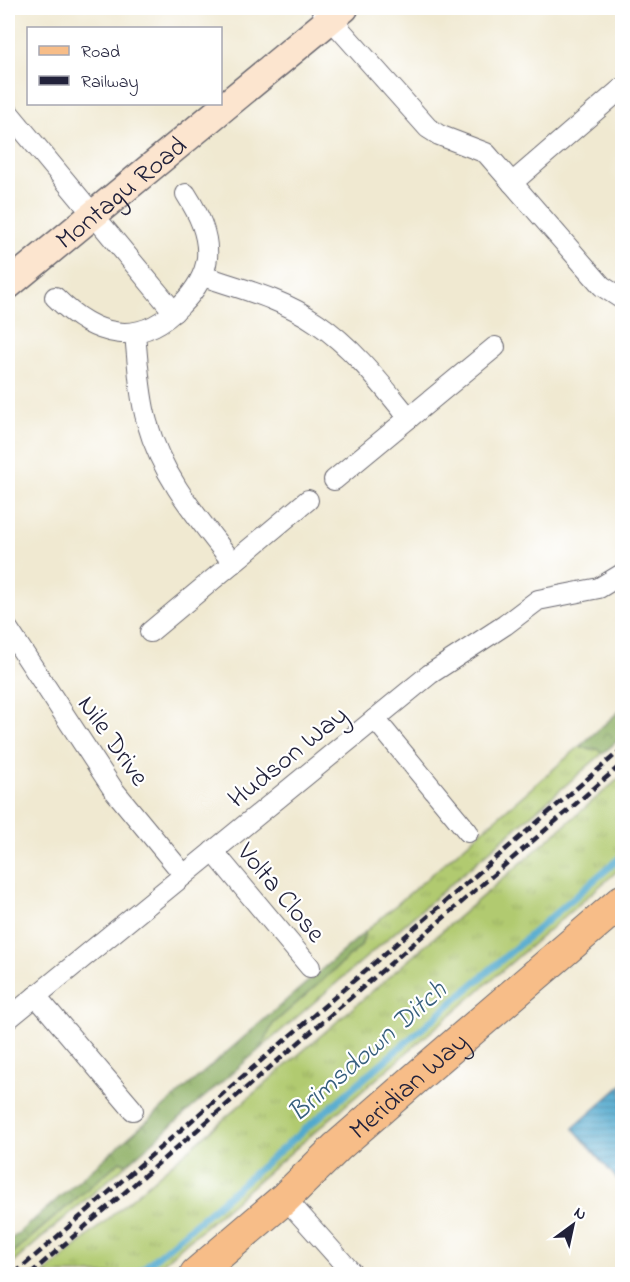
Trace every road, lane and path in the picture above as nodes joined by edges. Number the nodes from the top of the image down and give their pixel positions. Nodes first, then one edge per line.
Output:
1 (332, 11) edge
2 (622, 88) edge
3 (222, 105) edge
4 (222, 105) edge
5 (8, 112) edge
6 (512, 183) junction
7 (186, 194) dead end
8 (94, 214) junction
9 (203, 276) junction
10 (8, 285) edge
11 (55, 297) dead end
12 (622, 299) edge
13 (174, 312) junction
14 (135, 334) junction
15 (495, 347) dead end
16 (409, 418) junction
17 (334, 480) dead end
18 (308, 501) dead end
19 (233, 563) junction
20 (622, 574) edge
21 (8, 630) edge
22 (150, 632) dead end
23 (375, 719) junction
24 (468, 832) dead end
25 (213, 851) junction
26 (184, 875) junction
27 (622, 901) edge
28 (310, 968) dead end
29 (36, 996) junction
30 (8, 1019) edge
31 (133, 1110) dead end
32 (285, 1198) junction
33 (196, 1275) edge
34 (353, 1275) edge

1 - 3 main road, Montagu Road
1 - 6 street
2 - 6 street
4 - 8 main road, Montagu Road
5 - 8 street
6 - 12 street
7 - 9 street
8 - 10 main road, Montagu Road
8 - 13 street
9 - 13 street
9 - 16 street
11 - 14 street
13 - 14 street
14 - 19 street
15 - 16 street
16 - 17 street
18 - 19 street
19 - 22 street
20 - 23 street, Hudson Way
21 - 26 street, Nile Drive
23 - 24 street
23 - 25 street, Hudson Way
25 - 26 street, Hudson Way
25 - 28 street, Volta Close
26 - 29 street, Hudson Way
27 - 32 main road, Meridian Way
29 - 30 street, Hudson Way
29 - 31 street
32 - 33 main road, Meridian Way
32 - 34 street

